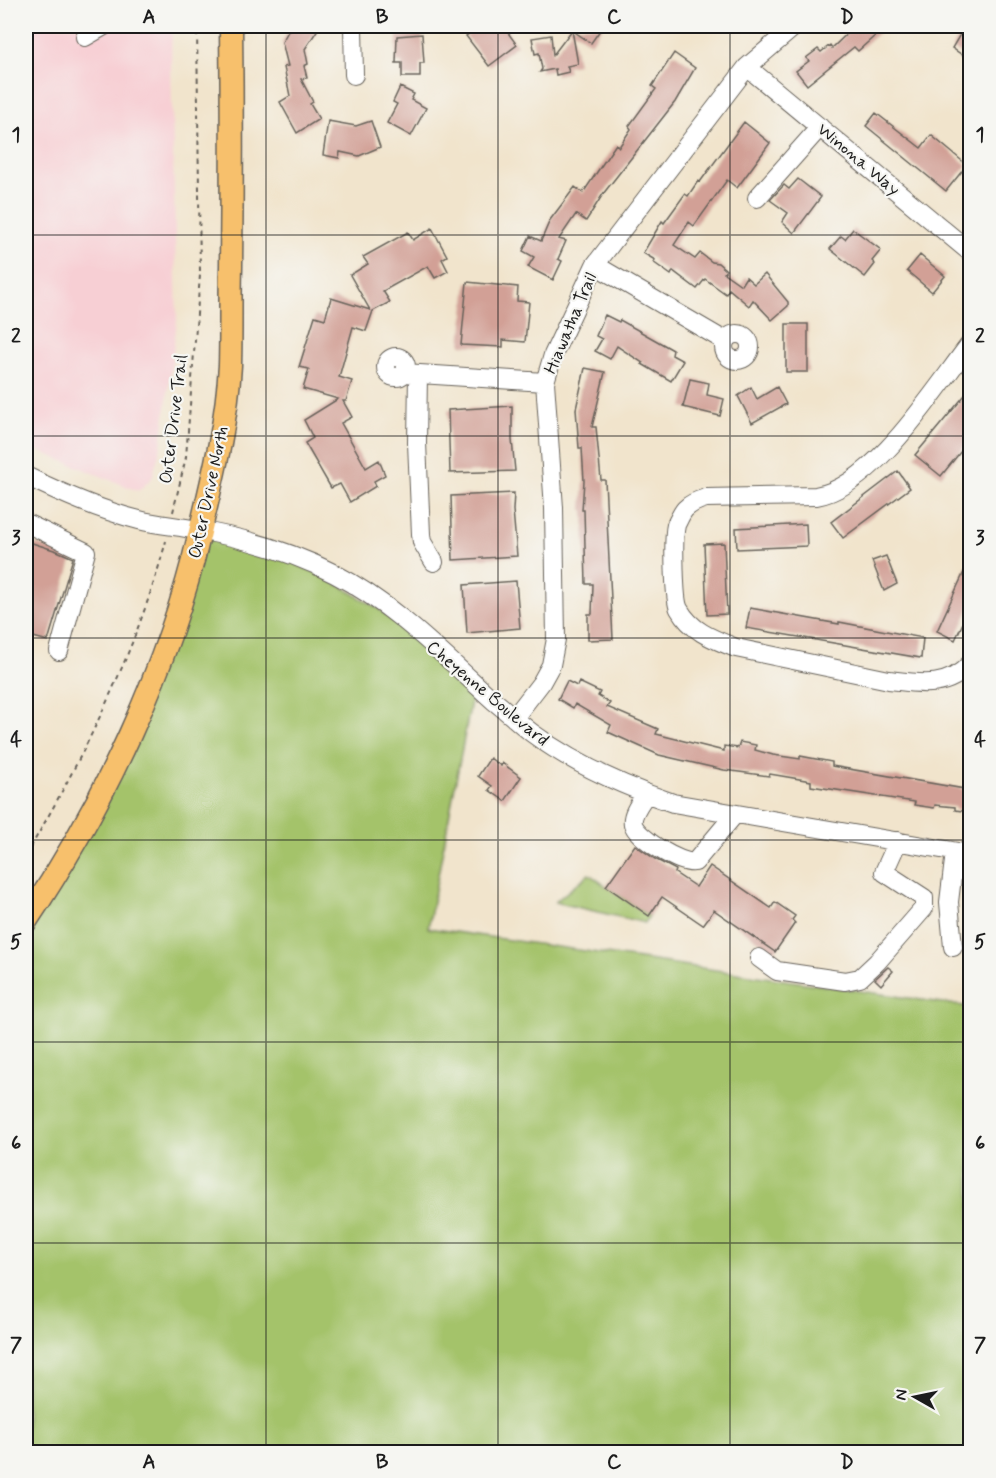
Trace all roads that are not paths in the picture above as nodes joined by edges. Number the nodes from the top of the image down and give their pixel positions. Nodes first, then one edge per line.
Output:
1 (105, 26) edge
2 (231, 26) edge
3 (353, 26) edge
4 (795, 26) edge
5 (85, 37) dead end
6 (747, 67) junction
7 (354, 75) dead end
8 (820, 127) junction
9 (757, 198) dead end
10 (970, 252) edge
11 (594, 265) junction
12 (725, 341) dead end
13 (970, 344) edge
14 (545, 382) junction
15 (26, 476) edge
16 (26, 523) edge
17 (201, 530) junction
18 (434, 562) dead end
19 (58, 651) dead end
20 (970, 664) edge
21 (514, 718) junction
22 (646, 794) junction
23 (735, 814) junction
24 (898, 841) junction
25 (963, 853) edge
26 (26, 921) edge
27 (952, 947) dead end
28 (759, 958) dead end

1 - 5 street
2 - 17 main road, Outer Drive North
3 - 7 street
4 - 6 street, Hiawatha Trail
6 - 8 street, Winona Way
6 - 11 street, Hiawatha Trail
8 - 9 street
8 - 10 street, Winona Way
11 - 12 street
11 - 14 street, Hiawatha Trail
13 - 20 street
14 - 18 street
14 - 21 street, Hiawatha Trail
15 - 17 street, Cheyenne Boulevard
16 - 19 street
17 - 21 street, Cheyenne Boulevard
17 - 26 main road, Outer Drive North
21 - 22 street, Cheyenne Boulevard
22 - 23 street, Cheyenne Boulevard
22 - 23 street
23 - 24 street, Cheyenne Boulevard
24 - 25 street, Cheyenne Boulevard
24 - 28 street
25 - 27 street

